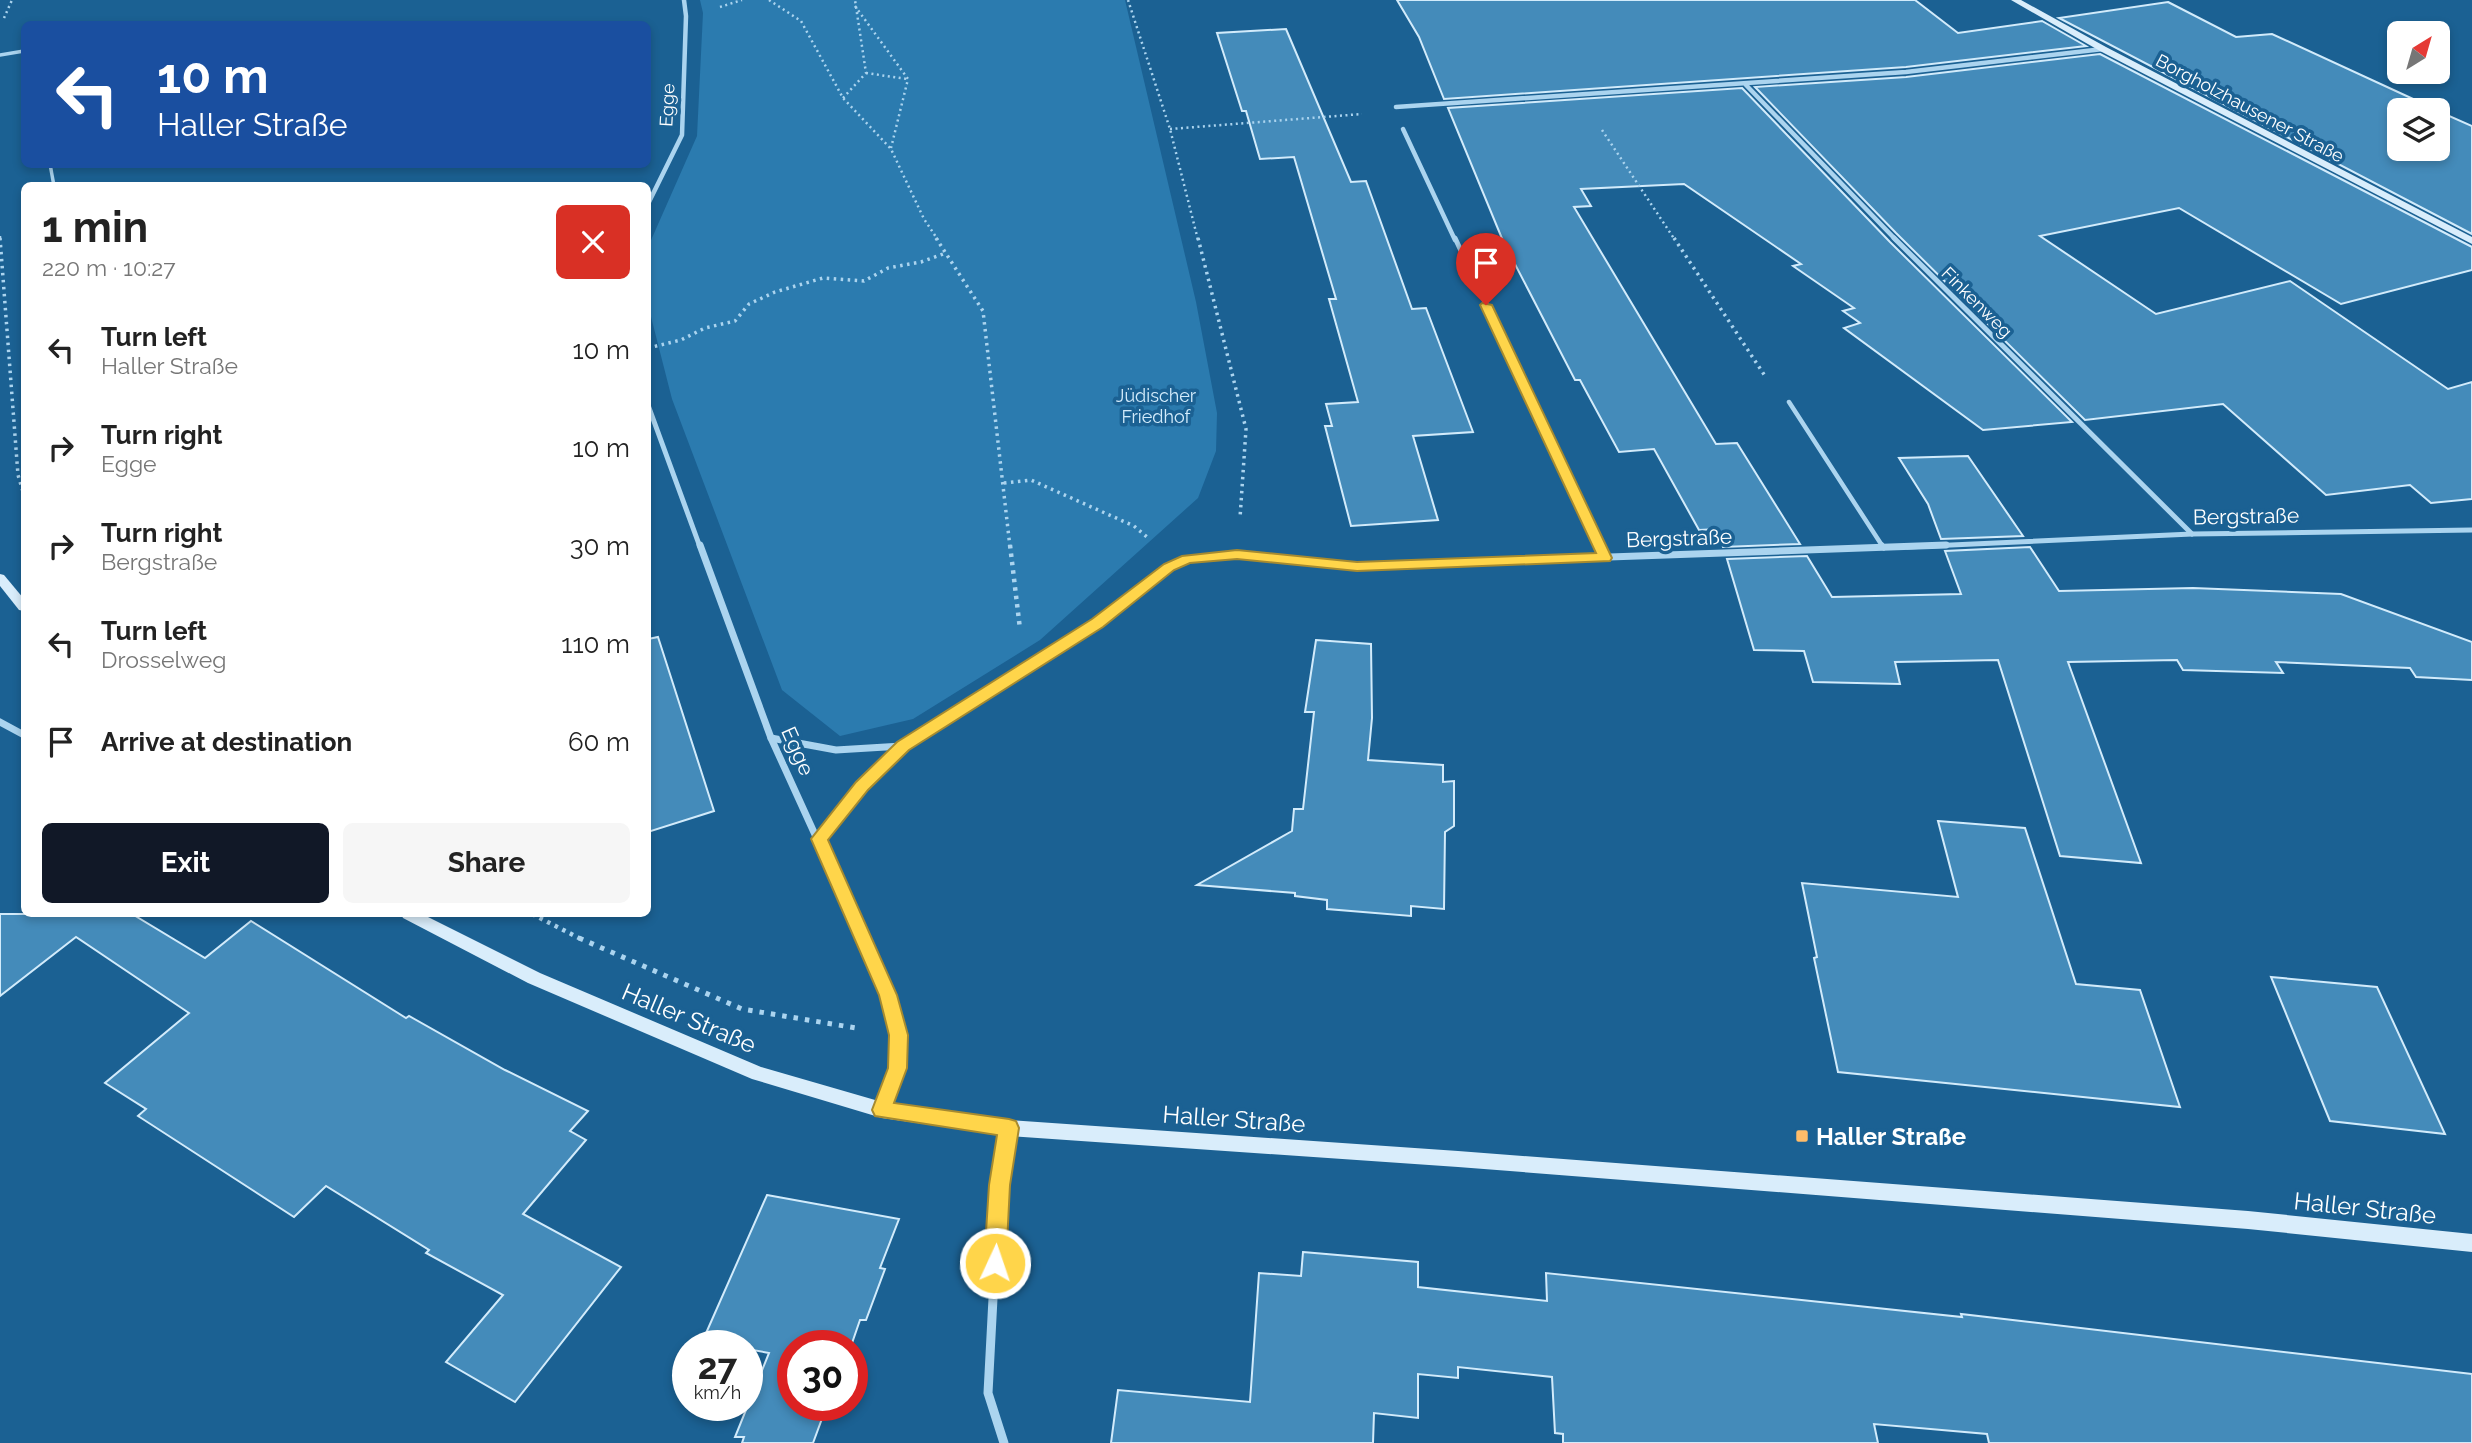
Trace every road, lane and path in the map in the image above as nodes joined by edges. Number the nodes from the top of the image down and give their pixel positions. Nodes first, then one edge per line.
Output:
1 (12, 0) edge
2 (684, 0) edge
3 (769, 0) edge
4 (855, 0) edge
5 (1128, 0) edge
6 (2015, 0) edge
7 (855, 6) junction
8 (0, 27) edge
9 (2103, 49) junction
10 (21, 52) edge
11 (0, 55) edge
12 (866, 73) junction
13 (908, 79) junction
14 (1746, 85) junction
15 (1579, 95) junction
16 (843, 98) junction
17 (1396, 107) dead end
18 (1371, 113) dead end
19 (1403, 128) dead end
20 (1170, 129) junction
21 (891, 149) junction
22 (651, 198) edge
23 (0, 236) edge
24 (2472, 241) edge
25 (946, 253) junction
26 (651, 347) edge
27 (1789, 402) joint
28 (651, 413) edge
29 (1004, 483) junction
30 (21, 485) edge
31 (2472, 530) edge
32 (2192, 534) junction
33 (1884, 548) junction
34 (1237, 554) junction
35 (1605, 558) junction
36 (1187, 559) junction
37 (0, 578) edge
38 (21, 603) edge
39 (1024, 668) junction
40 (0, 722) edge
41 (21, 733) edge
42 (771, 738) junction
43 (903, 746) junction
44 (819, 839) junction
45 (415, 917) edge
46 (538, 917) edge
47 (899, 1035) junction
48 (882, 1110) junction
49 (1009, 1128) junction
50 (2472, 1243) edge
51 (1004, 1443) edge

1 - 8 path
2 - 22 street, Egge
3 - 16 path
4 - 7 path
5 - 20 path
6 - 9 street, Borgholzhausener Straße
7 - 12 path
7 - 13 path
9 - 14 street
9 - 24 street, Borgholzhausener Straße
10 - 11 lane
12 - 13 path
12 - 16 path
13 - 21 path
14 - 15 street
14 - 32 street, Finkenweg
15 - 17 street
15 - 27 path
16 - 21 path
18 - 20 path
19 - 35 street
20 - 34 path
21 - 25 path
23 - 30 path
25 - 26 path
25 - 29 path
27 - 33 lane
28 - 42 street, Egge
29 - 36 path
29 - 39 path
31 - 32 street, Bergstraße
32 - 33 street, Bergstraße
33 - 35 street, Bergstraße
34 - 35 street, Bergstraße
34 - 36 street, Bergstraße
36 - 39 street, Bergstraße
37 - 38 street
39 - 43 street, Bergstraße
40 - 41 street
42 - 43 street, Bergstraße
42 - 44 street, Egge
43 - 44 street, Bergstraße
44 - 47 street, Egge
45 - 48 street, Haller Straße
46 - 47 path
47 - 48 street, Egge
48 - 49 street, Haller Straße
49 - 50 street, Haller Straße
49 - 51 street

